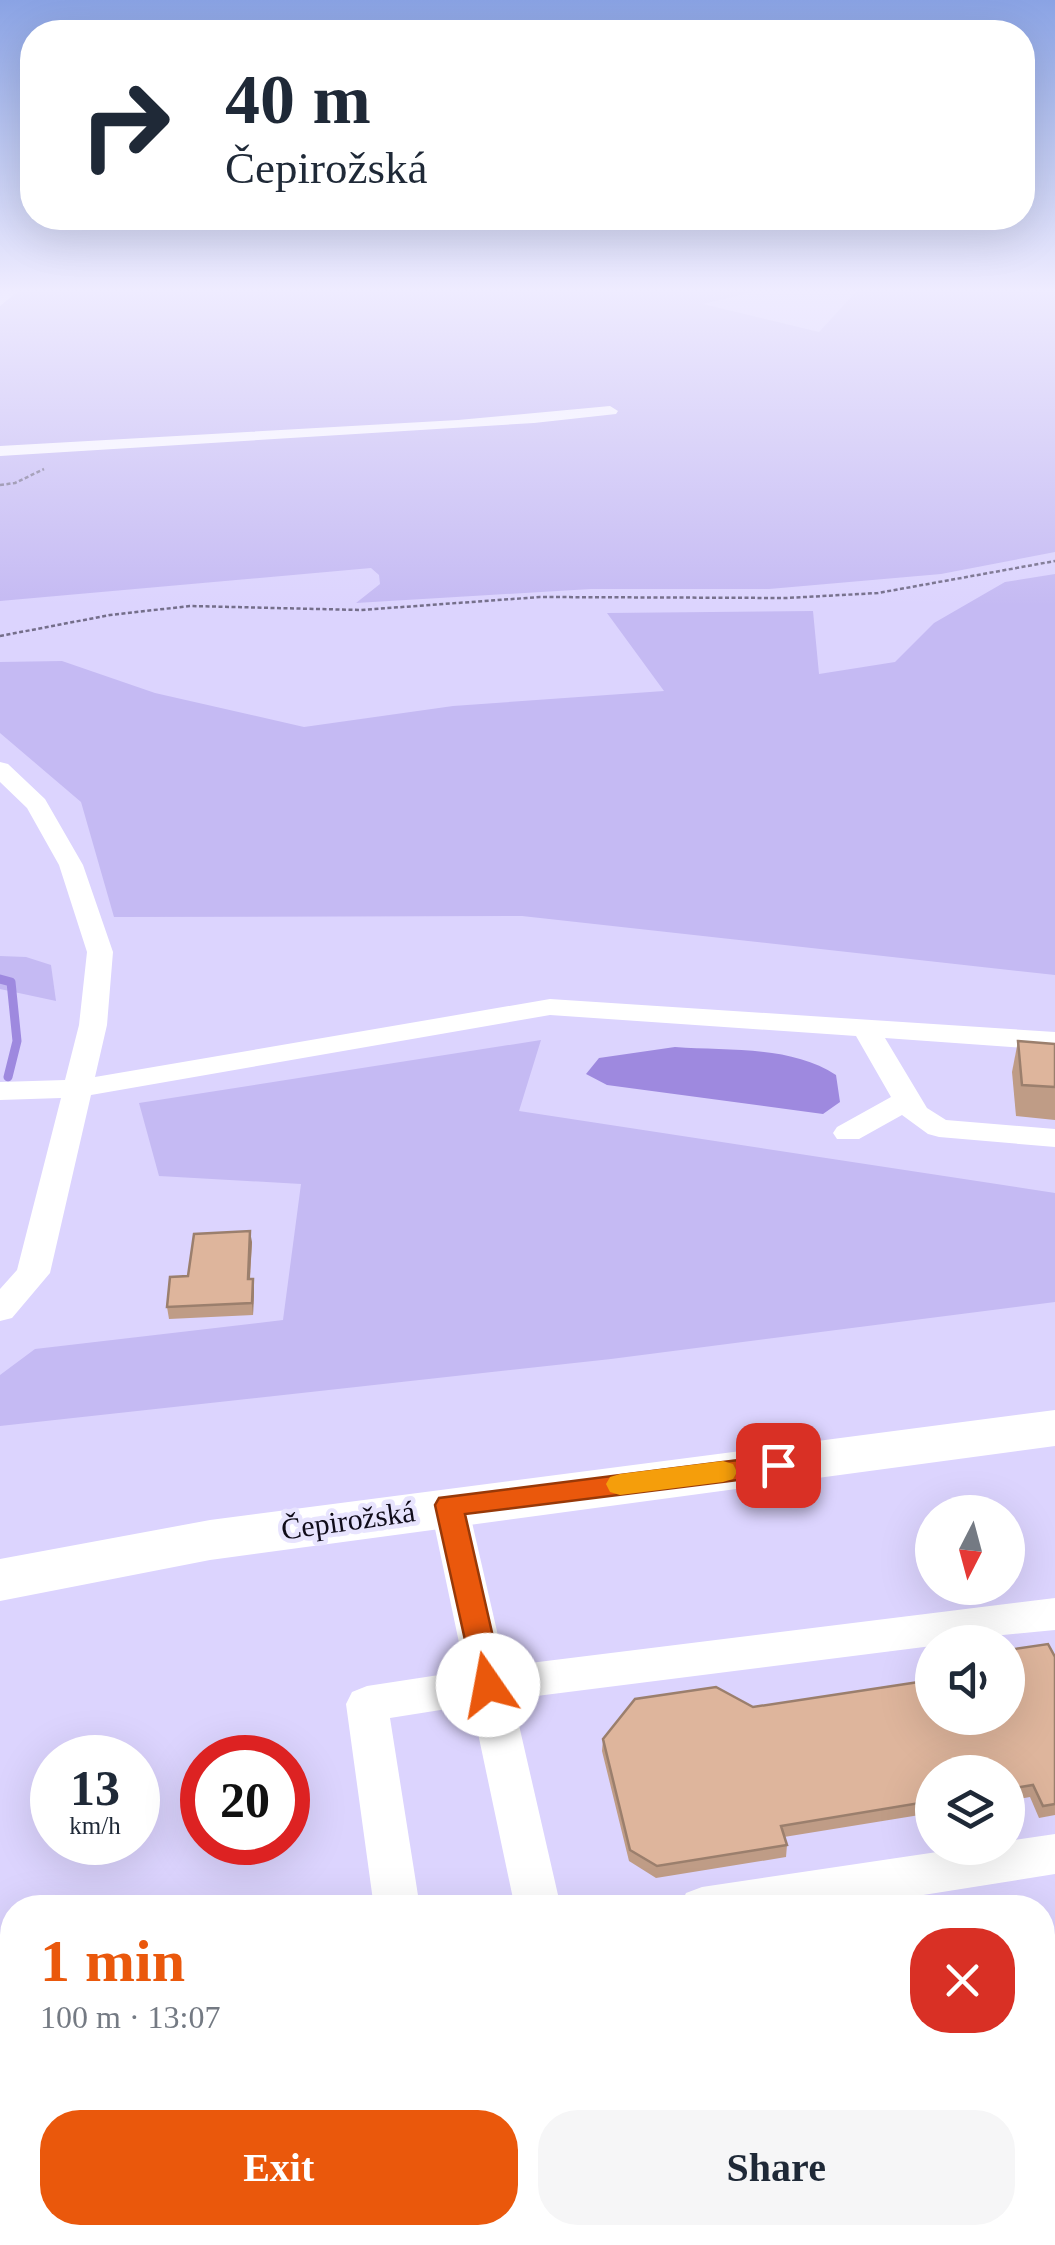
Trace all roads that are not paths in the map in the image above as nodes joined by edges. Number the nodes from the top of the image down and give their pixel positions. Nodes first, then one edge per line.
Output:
1 (594, 399) dead end
2 (0, 450) edge
3 (0, 769) edge
4 (865, 1028) junction
5 (1055, 1041) edge
6 (76, 1090) junction
7 (0, 1092) edge
8 (908, 1100) junction
9 (848, 1133) dead end
10 (1055, 1138) edge
11 (0, 1310) edge
12 (1055, 1428) edge
13 (449, 1505) junction
14 (0, 1580) edge
15 (1055, 1614) edge
16 (488, 1685) junction
17 (1055, 1854) edge
18 (396, 1895) edge
19 (535, 1895) edge
20 (787, 1895) edge

1 - 2 street
3 - 6 street
4 - 5 street
4 - 6 street
4 - 8 street
6 - 7 street
6 - 11 street
8 - 9 street
8 - 10 street
12 - 13 main road, Čepirožská
13 - 14 main road, Čepirožská
13 - 16 street
15 - 16 street
16 - 18 street
16 - 19 street
17 - 20 street

